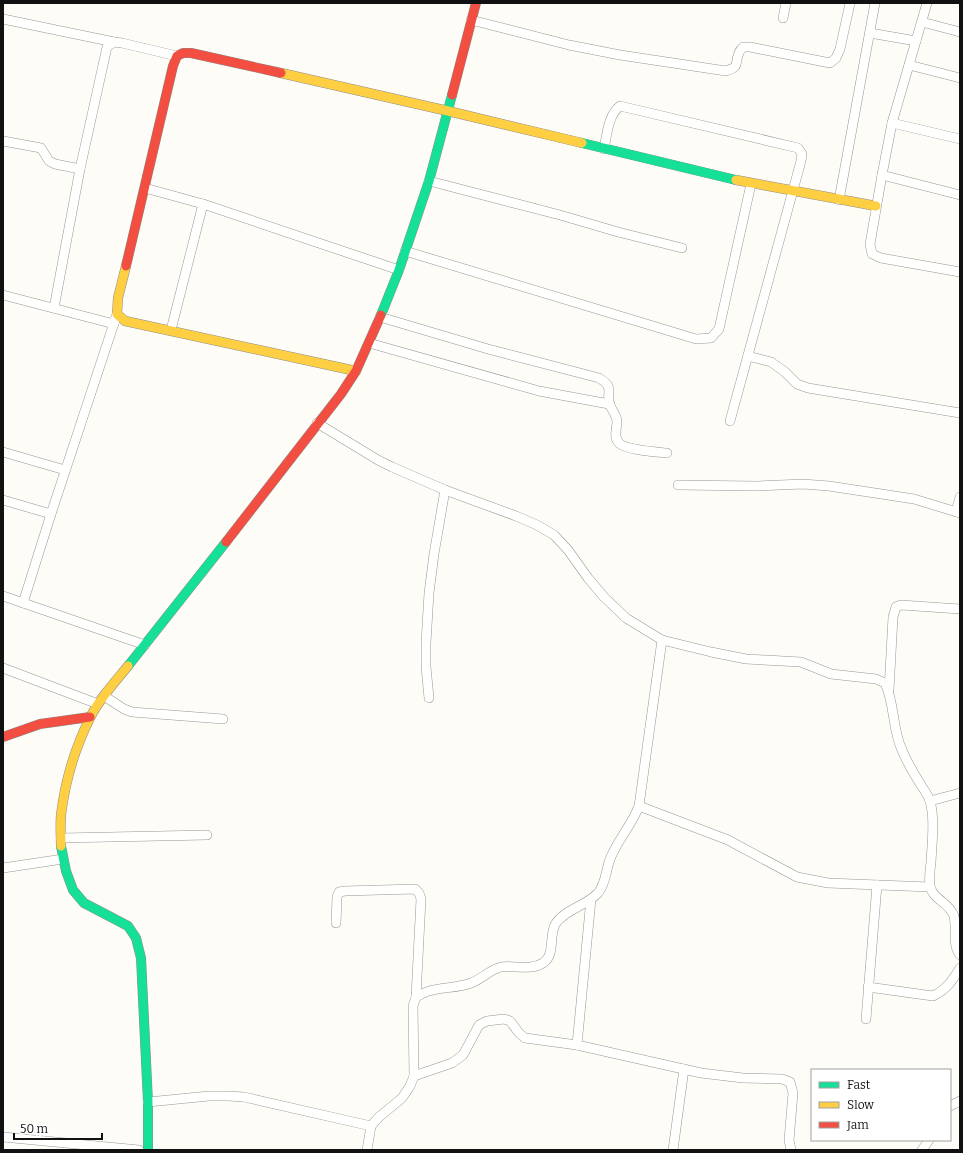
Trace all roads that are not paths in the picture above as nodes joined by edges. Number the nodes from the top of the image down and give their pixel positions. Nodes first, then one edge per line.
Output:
1 (476, 3) edge
2 (786, 3) edge
3 (850, 3) edge
4 (875, 3) edge
5 (927, 3) edge
6 (783, 18) dead end
7 (3, 19) edge
8 (471, 20) junction
9 (922, 22) junction
10 (960, 32) edge
11 (870, 33) junction
12 (916, 41) junction
13 (114, 42) junction
14 (177, 56) junction
15 (909, 65) junction
16 (960, 78) edge
17 (448, 111) junction
18 (892, 123) junction
19 (960, 139) edge
20 (3, 141) edge
21 (604, 149) junction
22 (80, 169) junction
23 (882, 175) junction
24 (429, 181) junction
25 (751, 184) junction
26 (145, 188) junction
27 (793, 192) junction
28 (960, 195) edge
29 (839, 200) junction
30 (203, 204) junction
31 (876, 206) junction
32 (682, 248) dead end
33 (405, 251) junction
34 (399, 270) junction
35 (960, 272) edge
36 (3, 296) edge
37 (54, 308) junction
38 (117, 314) junction
39 (380, 317) junction
40 (114, 324) junction
41 (171, 330) junction
42 (369, 343) junction
43 (748, 356) junction
44 (356, 371) junction
45 (609, 404) junction
46 (960, 413) edge
47 (730, 421) dead end
48 (317, 423) junction
49 (3, 452) edge
50 (667, 453) dead end
51 (65, 470) junction
52 (678, 485) dead end
53 (445, 490) junction
54 (960, 497) edge
55 (3, 500) edge
56 (958, 512) edge
57 (51, 514) junction
58 (3, 596) edge
59 (23, 603) junction
60 (960, 609) edge
61 (662, 640) junction
62 (145, 645) junction
63 (3, 668) edge
64 (889, 691) junction
65 (104, 696) junction
66 (429, 698) dead end
67 (98, 704) junction
68 (90, 717) junction
69 (223, 719) dead end
70 (3, 737) edge
71 (960, 793) edge
72 (930, 801) junction
73 (639, 806) junction
74 (207, 835) dead end
75 (61, 838) junction
76 (63, 859) junction
77 (3, 868) edge
78 (877, 884) junction
79 (930, 887) junction
80 (591, 899) junction
81 (336, 923) dead end
82 (960, 955) edge
83 (960, 968) edge
84 (868, 987) junction
85 (416, 997) junction
86 (866, 1018) dead end
87 (577, 1045) junction
88 (684, 1070) junction
89 (414, 1076) junction
90 (960, 1101) edge
91 (148, 1102) junction
92 (951, 1106) edge
93 (371, 1126) junction
94 (3, 1137) edge
95 (928, 1141) edge
96 (139, 1150) edge
97 (148, 1150) edge
98 (367, 1150) edge
99 (673, 1150) edge
100 (791, 1150) edge
101 (922, 1150) edge

1 - 8 street
2 - 6 street
3 - 8 street
4 - 11 street
5 - 9 street
7 - 13 street
8 - 17 street
9 - 10 street
9 - 12 street
11 - 12 street
11 - 29 street
12 - 15 street
13 - 14 street
13 - 22 street
14 - 17 street
14 - 26 street
15 - 16 street
15 - 18 street
17 - 21 street
17 - 24 street
18 - 19 street
18 - 23 street
20 - 22 street
21 - 25 street
21 - 27 street
22 - 37 street
23 - 28 street
23 - 31 street
24 - 32 street
24 - 33 street
25 - 27 street
25 - 33 street
26 - 30 street
26 - 38 street
27 - 29 street
27 - 43 street
29 - 31 street
30 - 34 street
30 - 41 street
31 - 35 street
33 - 34 street
34 - 39 street
36 - 37 street
37 - 40 street
38 - 40 street
38 - 41 street
39 - 42 street
39 - 45 street
40 - 51 street
41 - 44 street
42 - 44 street
42 - 45 street
43 - 46 street
43 - 47 street
44 - 48 street
45 - 50 street
48 - 53 street
48 - 62 street
49 - 51 street
51 - 57 street
52 - 56 street
53 - 61 street
53 - 66 street
54 - 56 street
55 - 57 street
57 - 59 street
58 - 59 street
59 - 62 street
60 - 64 street
61 - 64 street
61 - 73 street
62 - 65 street
63 - 67 street
64 - 72 street
65 - 67 street
65 - 69 street
67 - 68 street
68 - 70 street
68 - 75 street
71 - 72 street
72 - 79 street
73 - 78 street
73 - 80 street
74 - 75 street
75 - 76 street
76 - 77 street
76 - 91 street
78 - 79 street
78 - 84 street
79 - 82 street
80 - 85 street
80 - 87 street
81 - 85 street
83 - 84 street
84 - 86 street
85 - 89 street
87 - 88 street
87 - 89 street
88 - 99 street
88 - 100 street
89 - 93 street
90 - 92 street
91 - 93 street
91 - 97 street
93 - 98 street
94 - 96 street
95 - 101 street

